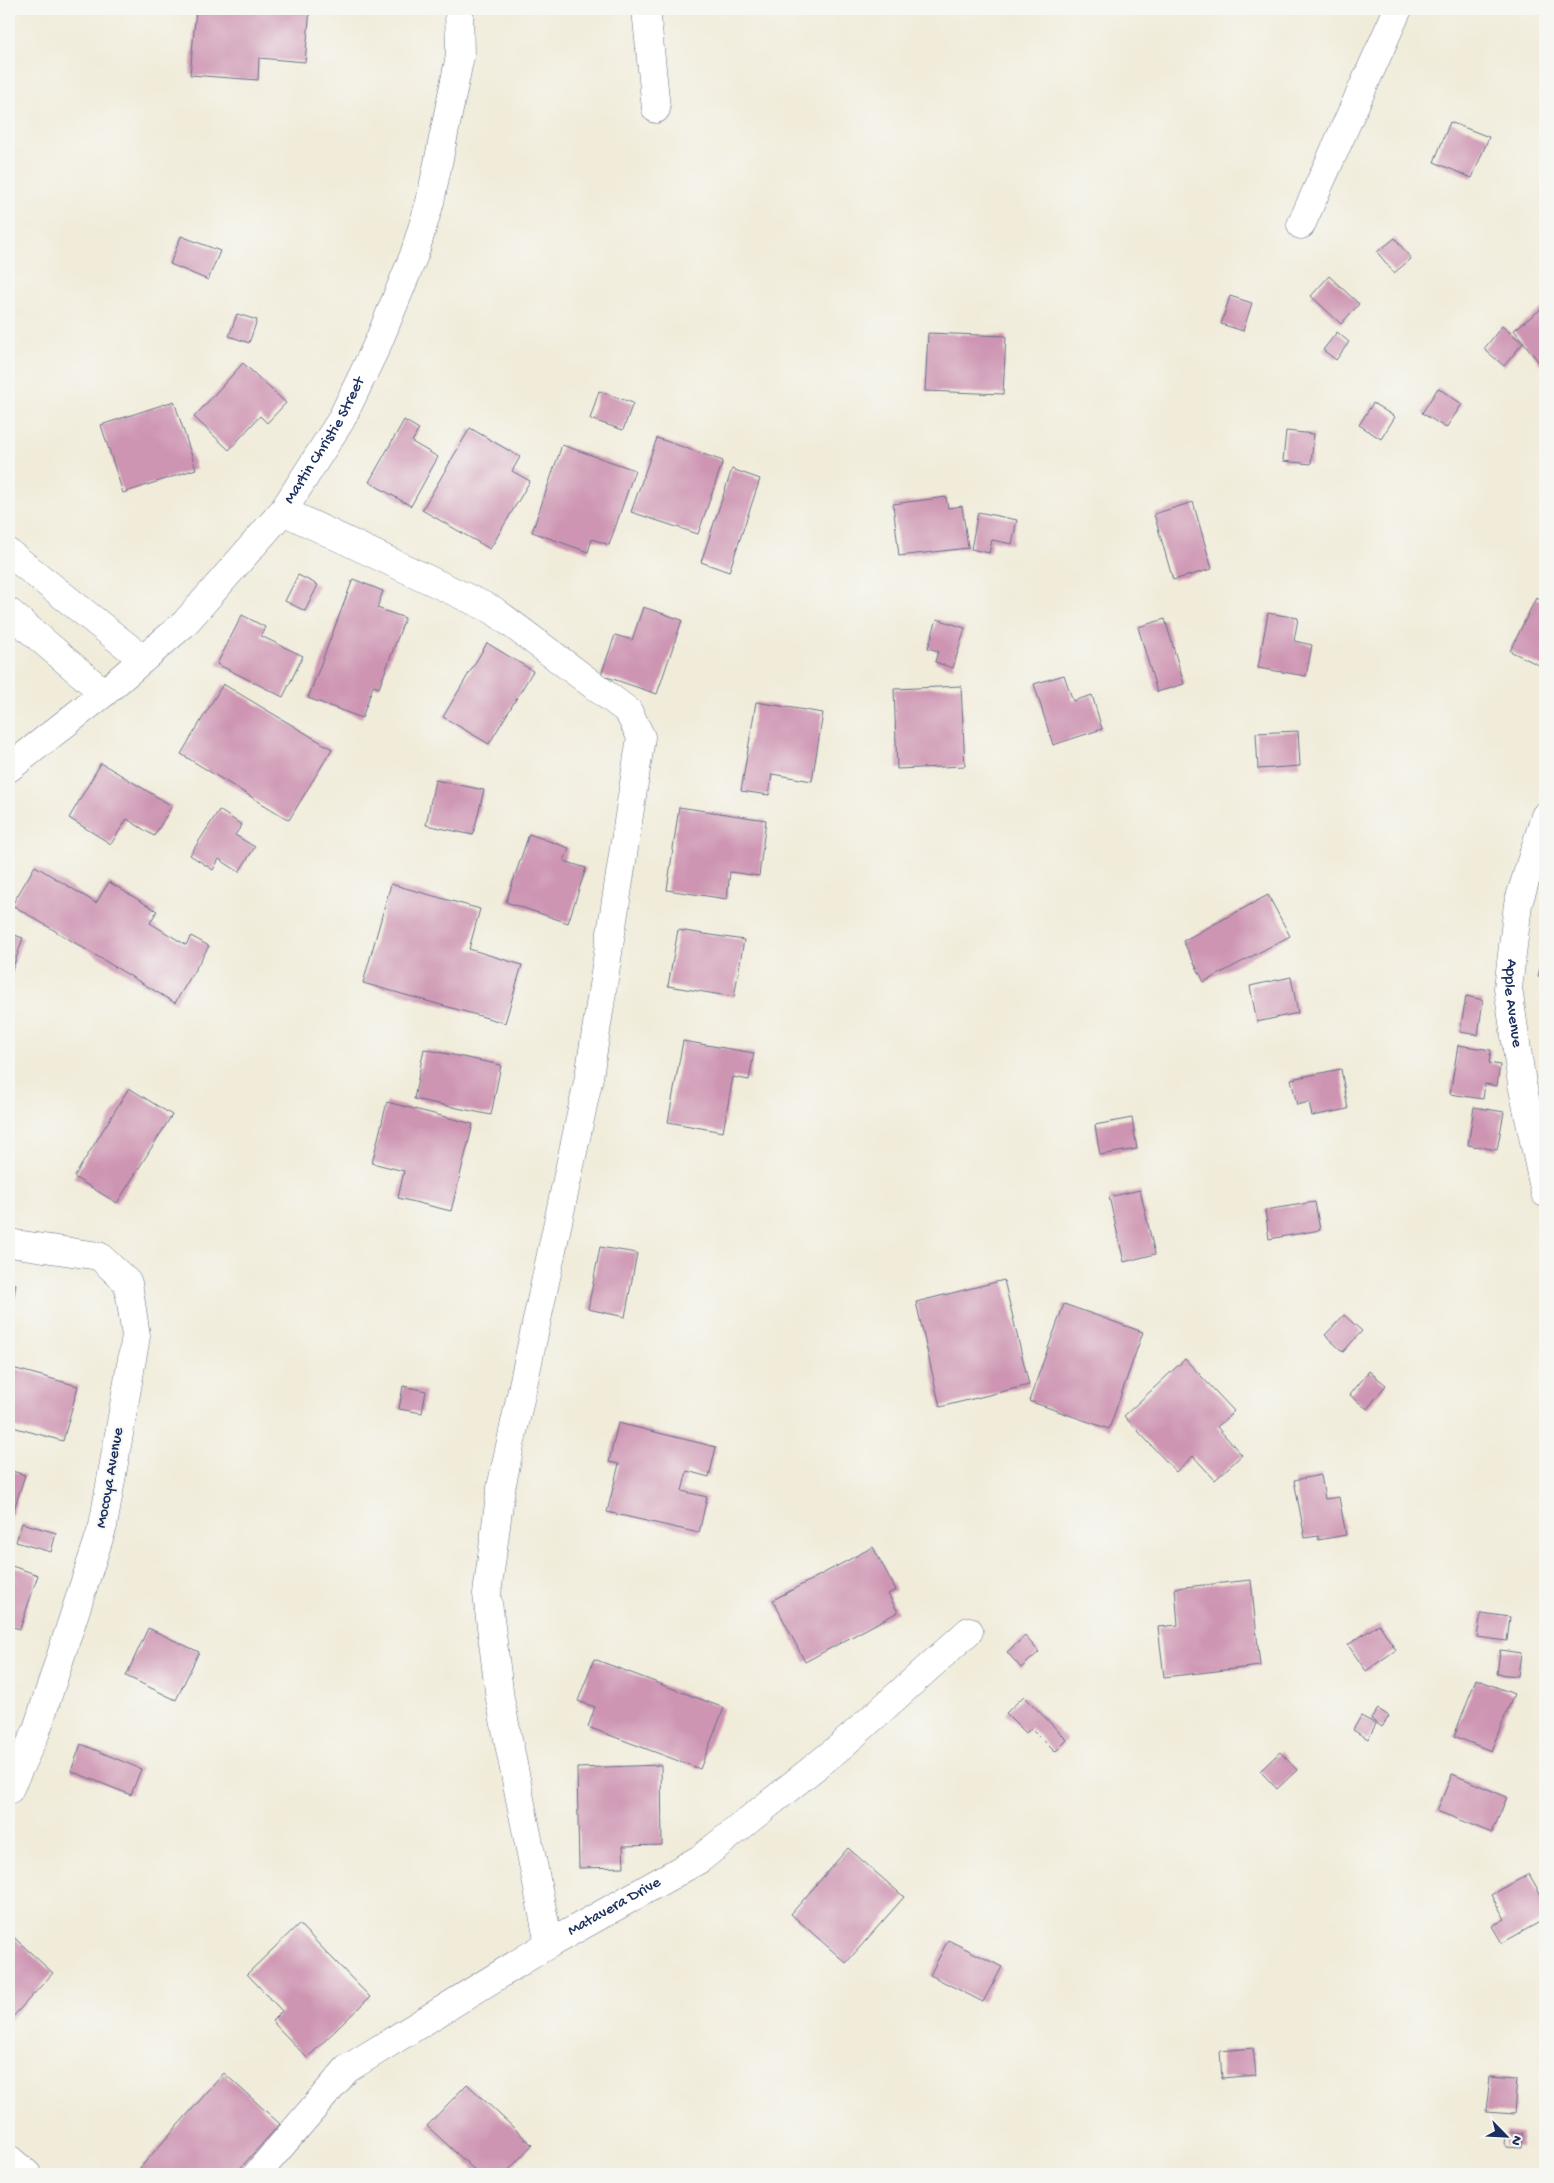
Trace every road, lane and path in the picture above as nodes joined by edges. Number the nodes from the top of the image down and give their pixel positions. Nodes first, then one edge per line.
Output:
1 (459, 9) edge
2 (646, 9) edge
3 (1398, 9) edge
4 (656, 109) dead end
5 (1301, 225) dead end
6 (283, 511) junction
7 (9, 553) edge
8 (9, 612) edge
9 (143, 659) junction
10 (104, 693) junction
11 (9, 768) edge
12 (1545, 816) edge
13 (1545, 1193) edge
14 (9, 1243) edge
15 (968, 1631) dead end
16 (9, 1790) edge
17 (549, 1944) junction
18 (9, 2159) edge
19 (28, 2174) edge
20 (257, 2174) edge

1 - 6 street, Martin Christie Street
2 - 4 street
3 - 5 street
6 - 9 street, Martin Christie Street
6 - 17 street
7 - 9 street
8 - 10 street
9 - 10 street, Martin Christie Street
10 - 11 street, Martin Christie Street
12 - 13 street, Apple Avenue
14 - 16 street, Mocoya Avenue
15 - 17 street, Matavera Drive
17 - 20 street, Matavera Drive
18 - 19 street

